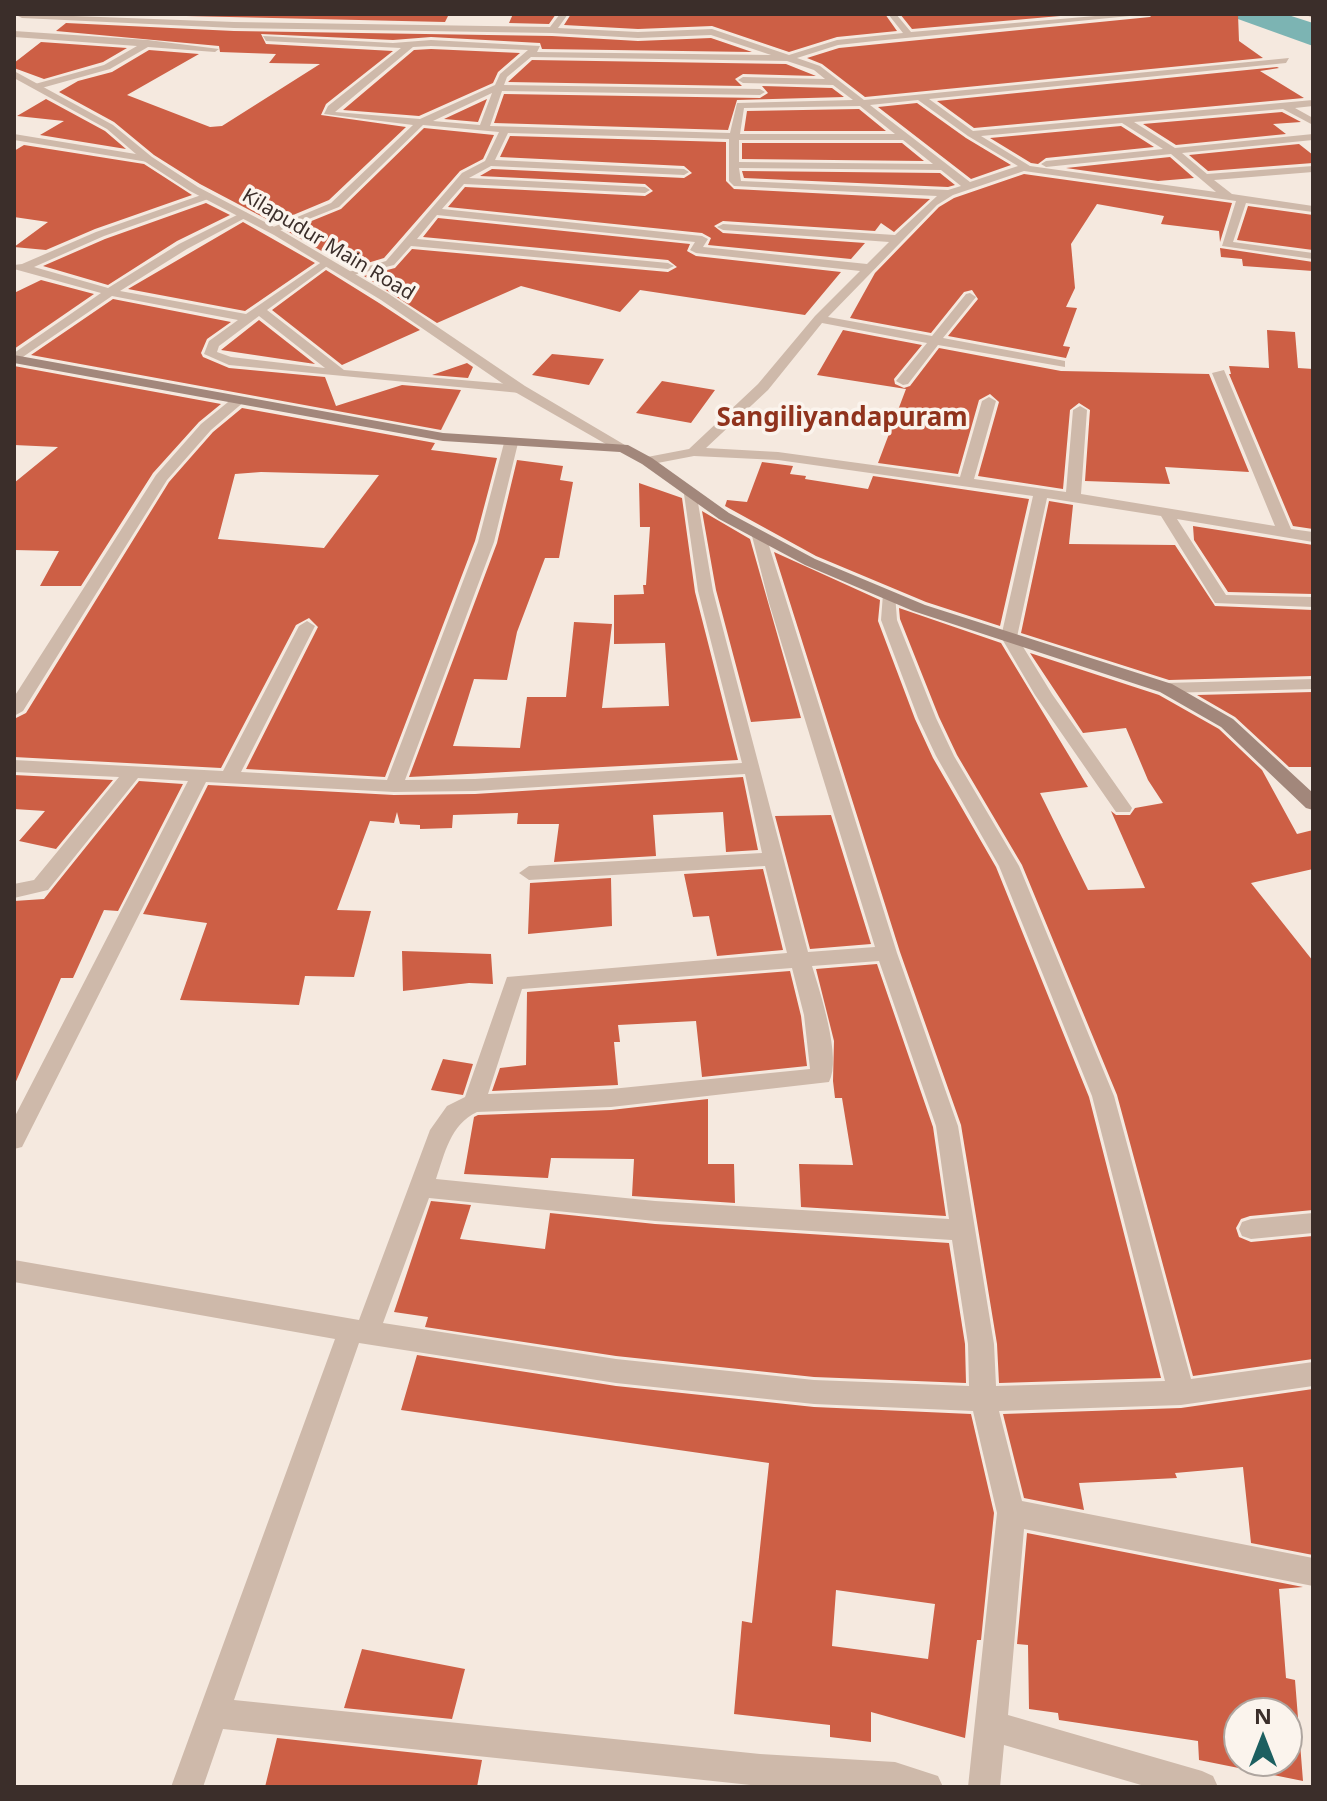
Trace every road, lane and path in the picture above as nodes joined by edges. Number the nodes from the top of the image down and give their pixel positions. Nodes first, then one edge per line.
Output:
1 (181, 14) edge
2 (363, 14) edge
3 (564, 14) edge
4 (892, 14) edge
5 (1033, 14) edge
6 (1146, 14) edge
7 (1109, 15) edge
8 (21, 17) edge
9 (968, 21) dead end
10 (173, 22) junction
11 (1052, 22) junction
12 (353, 26) junction
13 (982, 27) junction
14 (552, 30) junction
15 (14, 34) edge
16 (909, 35) junction
17 (239, 36) dead end
18 (146, 45) junction
19 (409, 46) junction
20 (537, 48) junction
21 (215, 49) dead end
22 (528, 54) junction
23 (789, 58) junction
24 (1286, 60) dead end
25 (503, 76) junction
26 (16, 78) edge
27 (836, 82) junction
28 (38, 86) junction
29 (496, 88) junction
30 (848, 91) junction
31 (920, 97) junction
32 (862, 103) junction
33 (1313, 103) edge
34 (1285, 106) junction
35 (1124, 120) junction
36 (1313, 122) edge
37 (420, 123) junction
38 (484, 128) junction
39 (505, 130) junction
40 (971, 134) junction
41 (14, 137) edge
42 (735, 137) junction
43 (905, 137) junction
44 (1313, 137) edge
45 (1173, 151) junction
46 (148, 159) junction
47 (489, 163) junction
48 (734, 165) junction
49 (940, 167) junction
50 (1024, 168) junction
51 (1313, 169) edge
52 (684, 172) dead end
53 (1206, 177) junction
54 (461, 181) junction
55 (968, 186) junction
56 (645, 190) dead end
57 (949, 193) junction
58 (207, 196) junction
59 (1236, 199) junction
60 (1313, 209) edge
61 (436, 212) junction
62 (243, 215) junction
63 (723, 227) dead end
64 (272, 230) junction
65 (898, 239) junction
66 (409, 242) junction
67 (1313, 256) edge
68 (326, 262) junction
69 (668, 266) dead end
70 (18, 267) edge
71 (869, 268) junction
72 (349, 275) junction
73 (108, 291) junction
74 (970, 297) dead end
75 (254, 314) junction
76 (819, 319) junction
77 (935, 340) junction
78 (14, 359) edge
79 (1060, 364) dead end
80 (1219, 373) dead end
81 (340, 374) junction
82 (903, 381) dead end
83 (520, 389) junction
84 (238, 401) junction
85 (989, 401) dead end
86 (1080, 410) dead end
87 (511, 443) junction
88 (623, 448) junction
89 (694, 452) junction
90 (647, 461) junction
91 (965, 484) junction
92 (1041, 493) junction
93 (691, 494) junction
94 (1073, 497) junction
95 (1165, 511) junction
96 (1285, 533) junction
97 (760, 536) junction
98 (1313, 537) edge
99 (889, 597) junction
100 (1313, 602) edge
101 (307, 626) dead end
102 (1009, 637) junction
103 (1313, 684) edge
104 (1166, 688) junction
105 (14, 711) edge
106 (14, 766) edge
107 (752, 768) junction
108 (133, 773) junction
109 (199, 778) junction
110 (228, 779) junction
111 (394, 786) junction
112 (1313, 804) edge
113 (1123, 808) dead end
114 (774, 859) junction
115 (529, 873) dead end
116 (14, 891) edge
117 (887, 953) junction
118 (800, 959) junction
119 (474, 1103) junction
120 (14, 1140) edge
121 (420, 1187) junction
122 (1313, 1223) edge
123 (1251, 1229) dead end
124 (964, 1230) junction
125 (14, 1271) edge
126 (359, 1332) junction
127 (1313, 1374) edge
128 (1181, 1393) junction
129 (983, 1399) junction
130 (1011, 1513) junction
131 (1313, 1572) edge
132 (213, 1713) junction
133 (989, 1725) junction
134 (187, 1787) edge
135 (927, 1787) edge
136 (984, 1787) edge
137 (1202, 1787) edge

1 - 10 street
2 - 12 street
3 - 14 street
4 - 16 street
5 - 11 street
6 - 7 street
7 - 11 street
8 - 10 street
9 - 13 street
10 - 12 street
10 - 18 street
11 - 13 street
12 - 14 street
13 - 16 street
14 - 20 street
14 - 23 street
15 - 18 street
16 - 23 street
17 - 19 street
18 - 21 street
18 - 28 street
19 - 20 street
19 - 37 street
20 - 22 street
22 - 23 street
22 - 25 street
23 - 27 street
24 - 31 street
25 - 27 street
25 - 29 street
26 - 28 street, Kilapudur Main Road
27 - 30 street
28 - 46 street, Kilapudur Main Road
29 - 30 street
29 - 37 street
29 - 38 street
30 - 32 street
31 - 32 street
31 - 40 street
32 - 42 street
32 - 43 street
33 - 34 street
34 - 35 street
34 - 36 street
35 - 40 street
35 - 45 street
37 - 38 street
37 - 64 street
38 - 39 street
39 - 42 street
39 - 47 street
40 - 50 street
41 - 46 street
42 - 43 street
42 - 48 street
43 - 49 street
44 - 45 street
45 - 50 street
45 - 53 street
46 - 58 street, Kilapudur Main Road
47 - 52 street
47 - 54 street
48 - 49 street
48 - 57 street
49 - 55 street
50 - 55 street
50 - 59 street
51 - 53 street
53 - 59 street
54 - 56 street
54 - 61 street
55 - 57 street
57 - 65 street
58 - 62 street, Kilapudur Main Road
58 - 70 street
59 - 60 street
59 - 67 street
61 - 66 street
61 - 71 street
62 - 64 street, Kilapudur Main Road
62 - 73 street
63 - 65 street
64 - 68 street, Kilapudur Main Road
65 - 71 street
66 - 69 street
66 - 72 street
68 - 72 street, Kilapudur Main Road
68 - 75 street
70 - 73 street
71 - 76 street
72 - 83 street, Kilapudur Main Road
73 - 75 street
73 - 78 street
74 - 77 street
75 - 81 street
75 - 81 street
76 - 77 street
76 - 89 street
77 - 79 street
77 - 82 street
78 - 84 main road
80 - 96 street
81 - 83 street
83 - 88 street, Kilapudur Main Road
84 - 87 main road
84 - 105 street
85 - 91 street
86 - 94 street
87 - 88 main road
87 - 111 street
88 - 90 main road
89 - 90 street
89 - 91 street
90 - 93 main road
91 - 92 street
92 - 94 street
92 - 102 street
93 - 97 main road
93 - 107 street
94 - 95 street
95 - 96 street
95 - 100 street
96 - 98 street
97 - 99 main road
97 - 117 street
99 - 102 main road
99 - 128 street
101 - 110 street
102 - 104 main road
102 - 113 street
103 - 104 street
104 - 112 main road
106 - 108 street
107 - 111 street
107 - 114 street
108 - 109 street
108 - 116 street
109 - 110 street
109 - 120 street
110 - 111 street
114 - 115 street
114 - 118 street
117 - 118 street
117 - 124 street
118 - 119 street
118 - 119 street
119 - 121 street
121 - 124 street
121 - 126 street
122 - 123 street
124 - 129 street
125 - 126 street
126 - 129 street
126 - 132 street
127 - 128 street
128 - 129 street
129 - 130 street
130 - 131 street
130 - 133 street
132 - 134 street
132 - 135 street
133 - 136 street
133 - 137 street

